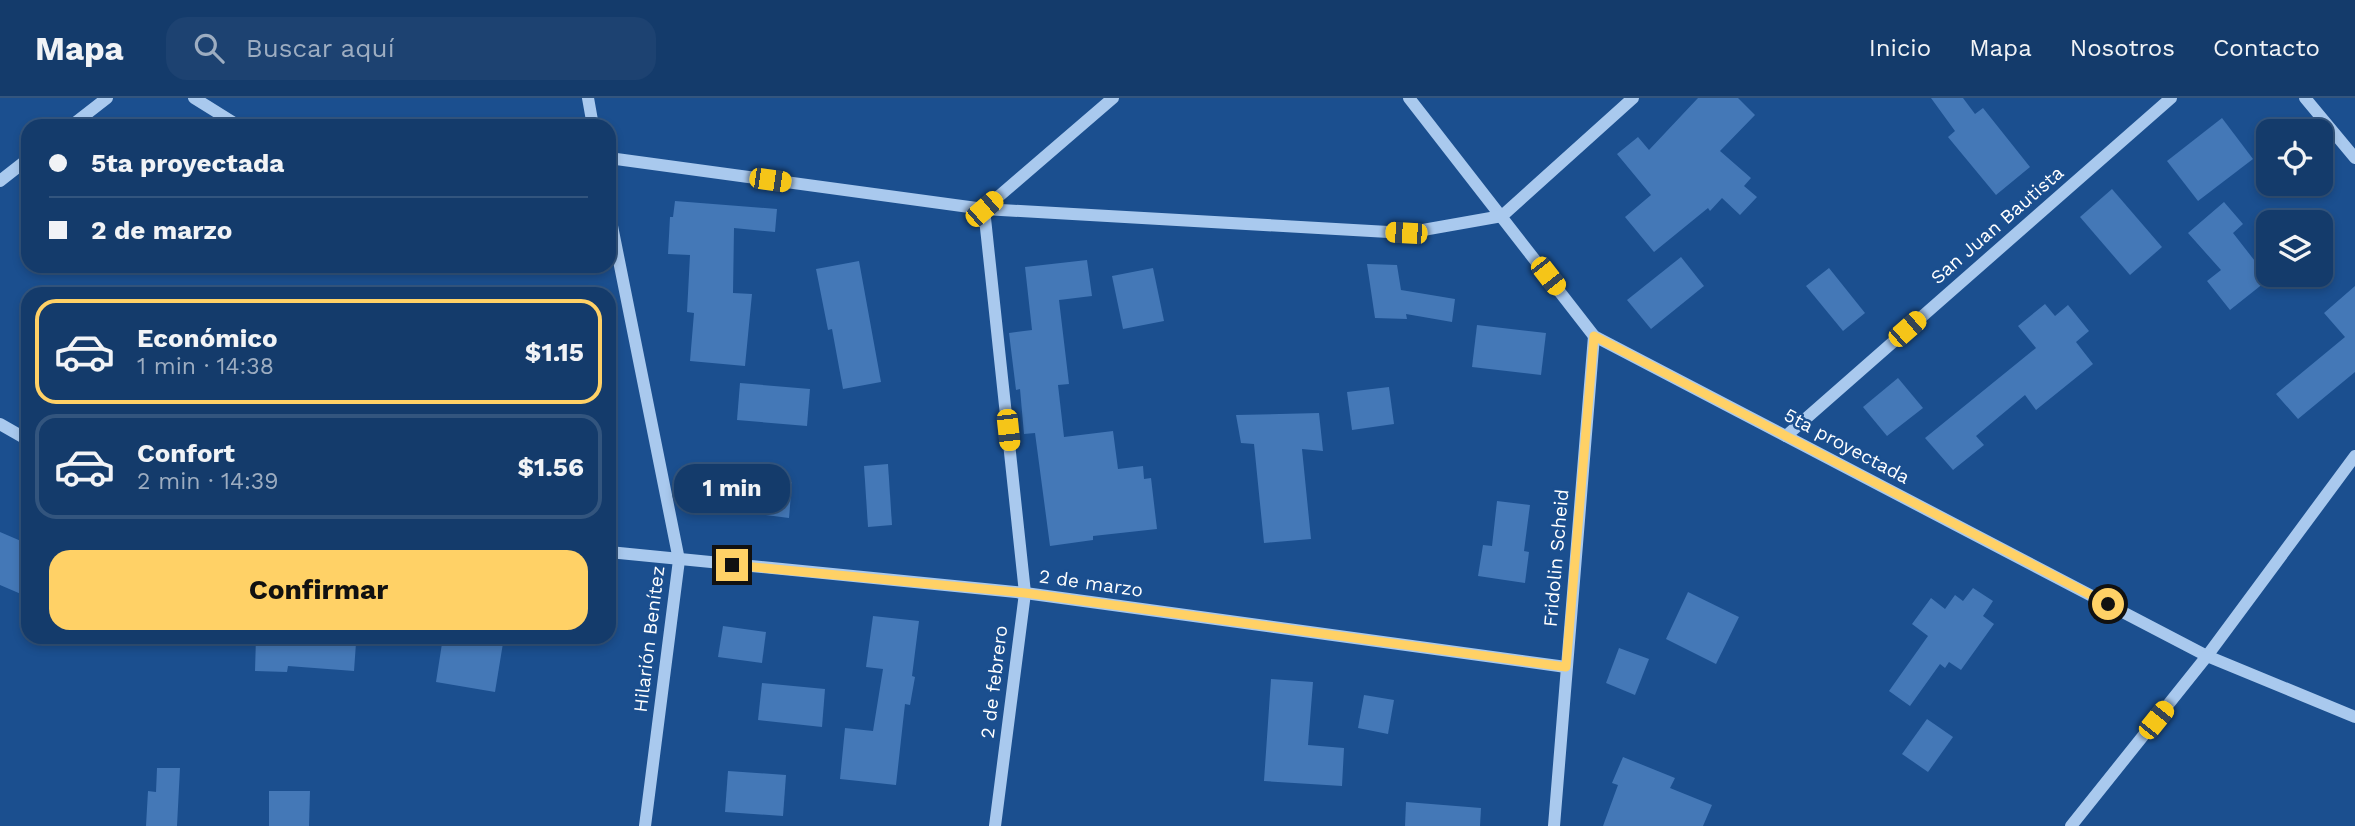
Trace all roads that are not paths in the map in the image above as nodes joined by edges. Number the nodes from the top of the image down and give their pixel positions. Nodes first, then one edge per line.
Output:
1 (107, 98) edge
2 (194, 98) edge
3 (588, 98) edge
4 (1113, 98) edge
5 (1409, 98) edge
6 (1633, 98) edge
7 (2171, 98) edge
8 (2305, 98) edge
9 (80, 119) edge
10 (228, 119) edge
11 (592, 119) edge
12 (2355, 158) edge
13 (616, 159) edge
14 (21, 164) edge
15 (0, 181) edge
16 (984, 209) junction
17 (1502, 216) junction
18 (616, 246) edge
19 (1594, 336) junction
20 (0, 424) edge
21 (21, 436) edge
22 (1786, 436) junction
23 (2355, 456) edge
24 (616, 553) edge
25 (679, 559) junction
26 (1025, 593) junction
27 (2207, 656) junction
28 (1566, 667) junction
29 (2355, 717) edge
30 (645, 826) edge
31 (995, 826) edge
32 (1554, 826) edge
33 (2071, 826) edge

1 - 9 street
2 - 10 street
3 - 11 street
4 - 16 street
5 - 17 street, 5ta proyectada
6 - 17 street
7 - 22 street, San Juan Bautista
8 - 12 street
13 - 16 street
14 - 15 street
16 - 17 street
16 - 26 street, 2 de febrero
17 - 19 street, 5ta proyectada
18 - 25 street, Hilarión Benítez
19 - 22 street, 5ta proyectada
19 - 28 street, Fridolin Scheid
20 - 21 street
22 - 27 street, 5ta proyectada
23 - 27 street
24 - 25 street, 2 de marzo
25 - 26 street, 2 de marzo
25 - 30 street, Hilarión Benítez
26 - 28 street, 2 de marzo
26 - 31 street, 2 de febrero
27 - 29 street, 5ta proyectada
27 - 33 street
28 - 32 street, Fridolin Scheid

